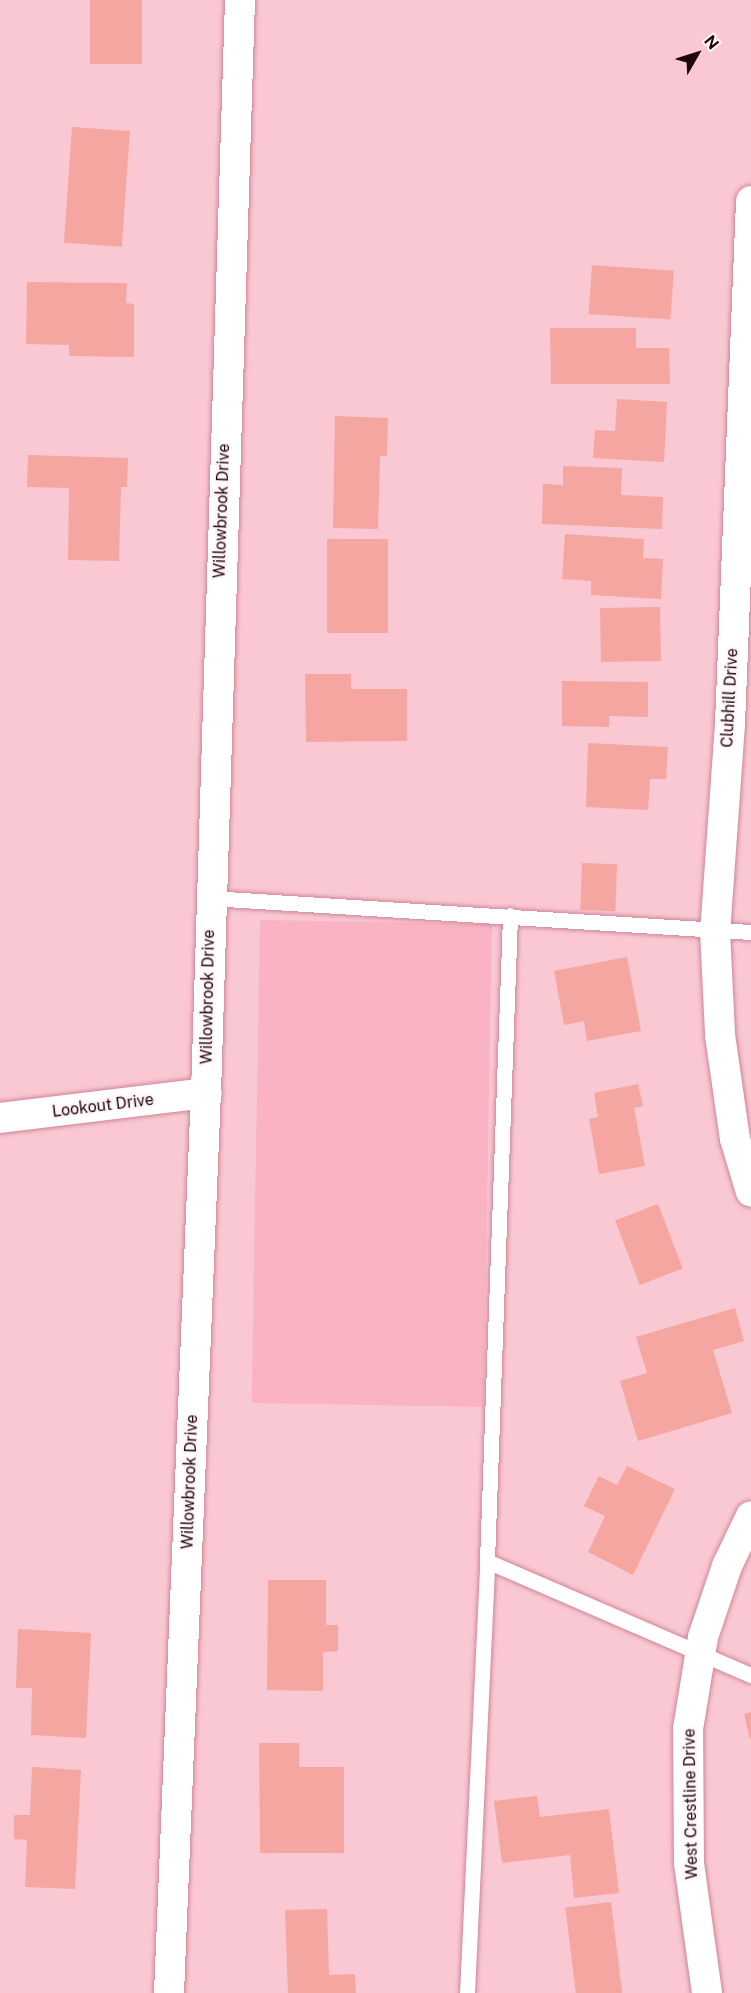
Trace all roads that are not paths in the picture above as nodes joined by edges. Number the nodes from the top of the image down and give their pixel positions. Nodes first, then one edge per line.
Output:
1 (240, 0) edge
2 (751, 201) edge
3 (740, 725) edge
4 (210, 898) junction
5 (510, 915) junction
6 (715, 931) junction
7 (751, 932) edge
8 (206, 1093) junction
9 (0, 1118) edge
10 (751, 1192) edge
11 (751, 1516) edge
12 (487, 1561) junction
13 (700, 1653) junction
14 (751, 1675) edge
15 (169, 1993) edge
16 (467, 1993) edge
17 (706, 1993) edge

1 - 4 street, Willowbrook Drive
2 - 3 street, Clubhill Drive
3 - 6 street, Clubhill Drive
4 - 5 lane
4 - 8 street, Willowbrook Drive
5 - 6 lane
5 - 12 lane
6 - 7 lane
6 - 10 street, Clubhill Drive
8 - 9 street, Lookout Drive
8 - 15 street, Willowbrook Drive
11 - 13 street, West Crestline Drive
12 - 13 lane
12 - 16 lane
13 - 14 lane
13 - 17 street, West Crestline Drive

